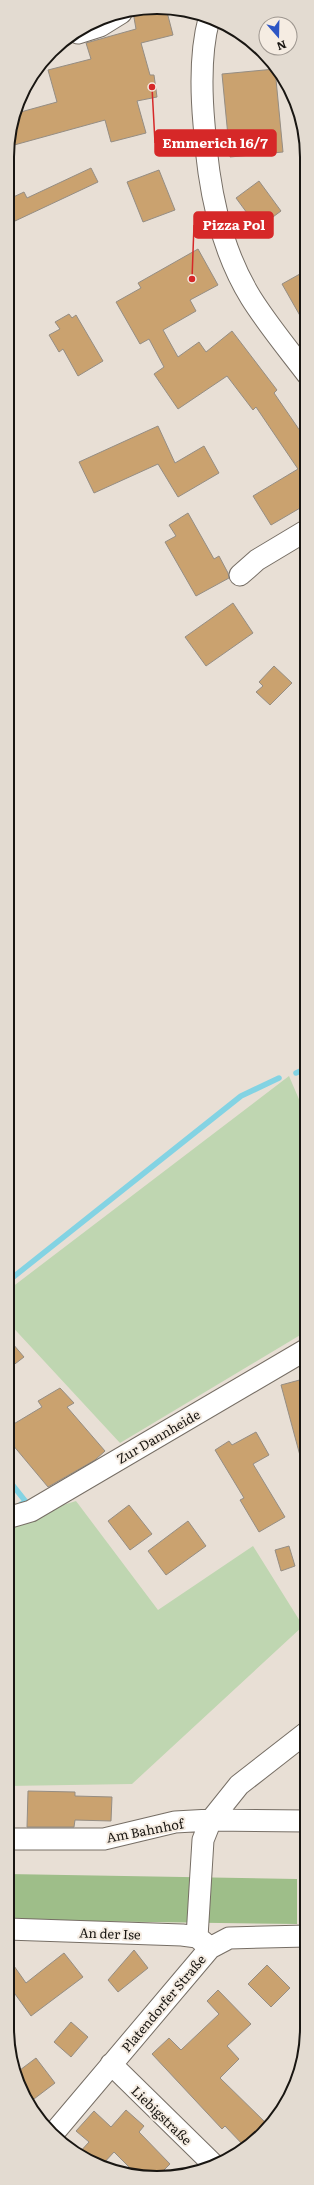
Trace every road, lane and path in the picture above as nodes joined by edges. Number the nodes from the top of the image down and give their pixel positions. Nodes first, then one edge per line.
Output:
1 (208, 24) edge
2 (300, 364) edge
3 (300, 534) edge
4 (240, 576) dead end
5 (300, 1353) edge
6 (14, 1516) edge
7 (300, 1738) edge
8 (211, 1820) junction
9 (300, 1821) edge
10 (14, 1839) edge
11 (14, 1929) edge
12 (300, 1936) edge
13 (204, 1943) junction
14 (111, 2064) junction
15 (57, 2130) edge
16 (210, 2161) edge

1 - 2 street
3 - 4 street
5 - 6 street, Zur Dannheide
7 - 8 street
8 - 9 street, Am Bahnhof
8 - 10 street, Am Bahnhof
8 - 13 street
11 - 13 street, An der Ise
12 - 13 street, Platendorfer Straße
13 - 14 street, Platendorfer Straße
14 - 15 street, Platendorfer Straße
14 - 16 street, Liebigstraße

